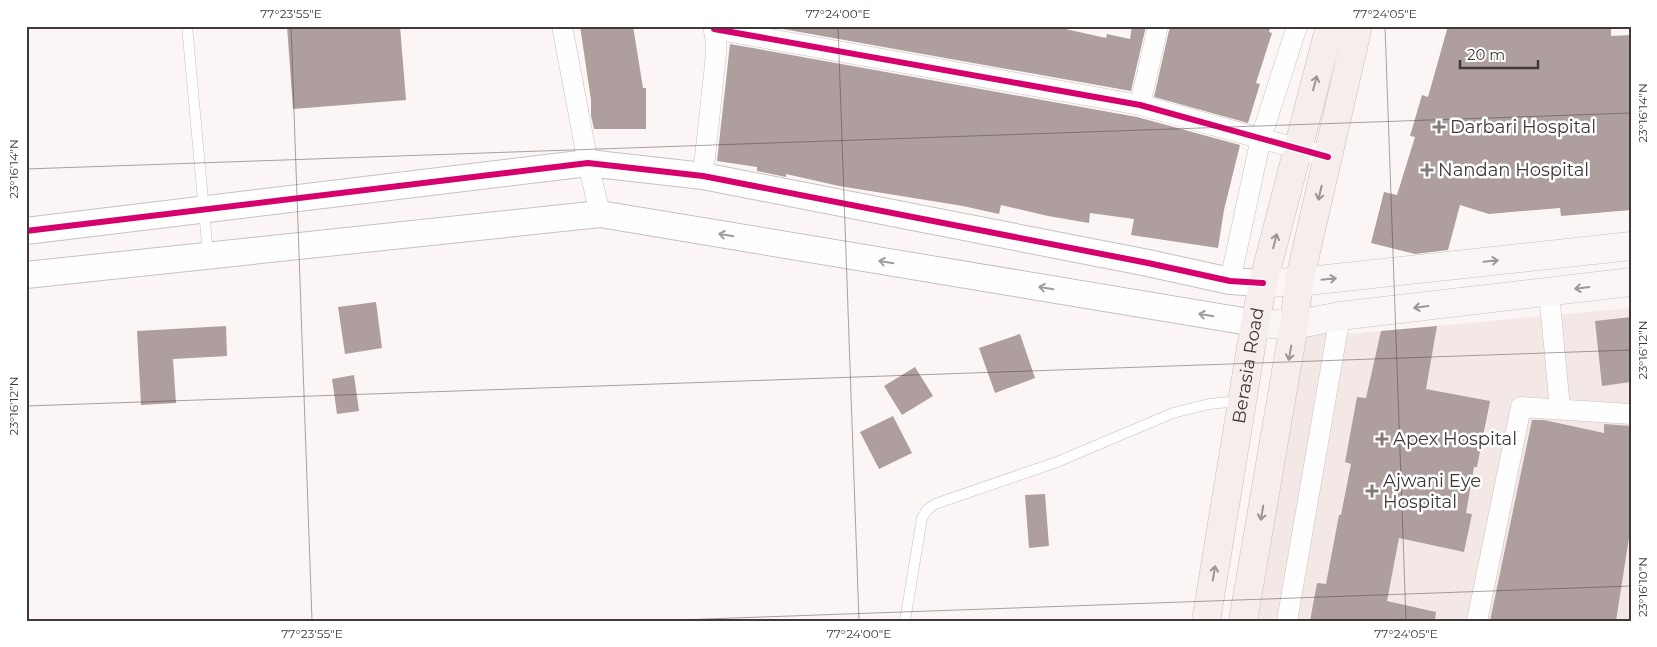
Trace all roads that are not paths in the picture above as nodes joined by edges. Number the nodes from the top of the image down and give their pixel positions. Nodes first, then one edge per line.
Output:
1 (187, 26) edge
2 (562, 26) edge
3 (1158, 26) edge
4 (1297, 26) edge
5 (1330, 26) edge
6 (1358, 26) edge
7 (713, 28) edge
8 (1140, 105) junction
9 (1261, 138) junction
10 (1298, 148) junction
11 (1328, 157) junction
12 (588, 163) junction
13 (703, 176) junction
14 (205, 209) junction
15 (600, 214) junction
16 (26, 231) edge
17 (1631, 246) edge
18 (208, 254) junction
19 (26, 275) edge
20 (1230, 281) junction
21 (1299, 282) junction
22 (1631, 282) edge
23 (1263, 283) junction
24 (1549, 292) junction
25 (1340, 316) junction
26 (1255, 323) junction
27 (1294, 325) junction
28 (1242, 400) junction
29 (1560, 409) junction
30 (1631, 414) edge
31 (904, 621) edge
32 (1206, 621) edge
33 (1243, 621) edge
34 (1287, 621) edge
35 (1477, 621) edge

1 - 14 lane
2 - 12 street
3 - 8 street
4 - 9 street
10 -> 5 main road, Berasia Road
6 - 11 main road, Berasia Road
7 - 8 street
7 - 13 street
8 - 9 street
9 - 10 street
9 - 20 street
10 - 11 street
23 -> 10 main road, Berasia Road
11 -> 21 main road, Berasia Road
12 - 13 street
12 - 14 street
12 - 15 street
13 - 20 street
14 - 16 street
14 - 18 lane
15 - 18 street
26 -> 15 street
21 -> 17 main road
18 - 19 street
20 - 23 street
21 - 23 main road
21 - 27 main road, Berasia Road
22 -> 24 main road
23 - 26 main road, Berasia Road
24 -> 25 main road
24 - 29 street
25 - 27 main road
25 - 34 street
26 - 27 main road
26 - 28 main road, Berasia Road
27 -> 33 main road, Berasia Road
28 - 31 lane
32 -> 28 main road, Berasia Road
29 - 30 street
29 - 35 street

